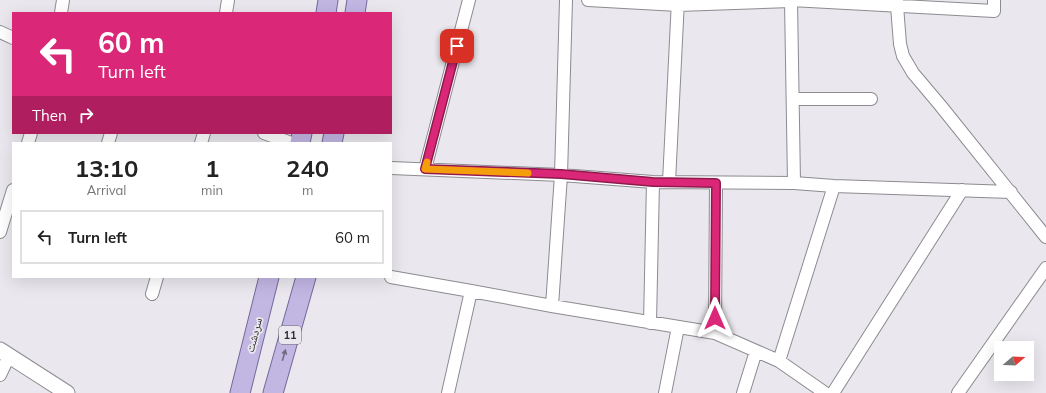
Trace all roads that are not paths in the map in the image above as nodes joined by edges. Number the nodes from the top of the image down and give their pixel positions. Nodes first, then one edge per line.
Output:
1 (63, 0) edge
2 (228, 0) edge
3 (328, 0) edge
4 (357, 0) edge
5 (470, 0) edge
6 (566, 0) edge
7 (588, 0) edge
8 (792, 0) edge
9 (994, 0) edge
10 (678, 2) edge
11 (897, 3) edge
12 (61, 12) edge
13 (226, 12) edge
14 (326, 12) edge
15 (355, 12) edge
16 (0, 32) edge
17 (12, 38) edge
18 (793, 99) junction
19 (871, 99) dead end
20 (267, 134) edge
21 (288, 142) edge
22 (392, 168) edge
23 (425, 169) junction
24 (561, 174) junction
25 (653, 182) junction
26 (669, 182) junction
27 (716, 183) junction
28 (794, 183) junction
29 (834, 186) junction
30 (962, 190) junction
31 (1011, 192) junction
32 (12, 193) edge
33 (0, 232) edge
34 (1046, 237) edge
35 (1046, 268) edge
36 (392, 277) edge
37 (157, 278) edge
38 (269, 278) edge
39 (306, 278) edge
40 (471, 291) junction
41 (152, 294) dead end
42 (552, 306) junction
43 (650, 322) junction
44 (678, 327) junction
45 (715, 333) junction
46 (756, 351) junction
47 (4, 353) edge
48 (780, 361) junction
49 (0, 375) edge
50 (67, 393) edge
51 (240, 393) edge
52 (273, 393) edge
53 (448, 393) edge
54 (665, 393) edge
55 (743, 393) edge
56 (825, 393) edge
57 (833, 393) edge
58 (958, 393) edge

1 - 12 street
2 - 13 street
3 - 14 main road
4 - 15 main road
5 - 23 street
6 - 24 street
7 - 10 street
8 - 10 street
8 - 11 street
8 - 18 street
9 - 11 street
10 - 26 street
11 - 31 street
16 - 17 street
18 - 19 street
18 - 28 street
20 - 21 street
22 - 23 street
23 - 24 street
24 - 25 street
24 - 42 street
25 - 26 street
25 - 43 street
26 - 27 street
27 - 28 street
27 - 45 street
28 - 29 street
29 - 30 street
29 - 48 street
30 - 31 street
30 - 57 street
31 - 34 street
32 - 33 street
35 - 58 street
36 - 40 street
37 - 41 street
38 - 51 main road, سردشت
52 -> 39 main road, 11
40 - 42 street
40 - 53 street
42 - 43 street
43 - 44 street
44 - 45 street
44 - 54 street
45 - 46 street
46 - 48 street
46 - 55 street
47 - 49 street
47 - 50 street
48 - 56 street

